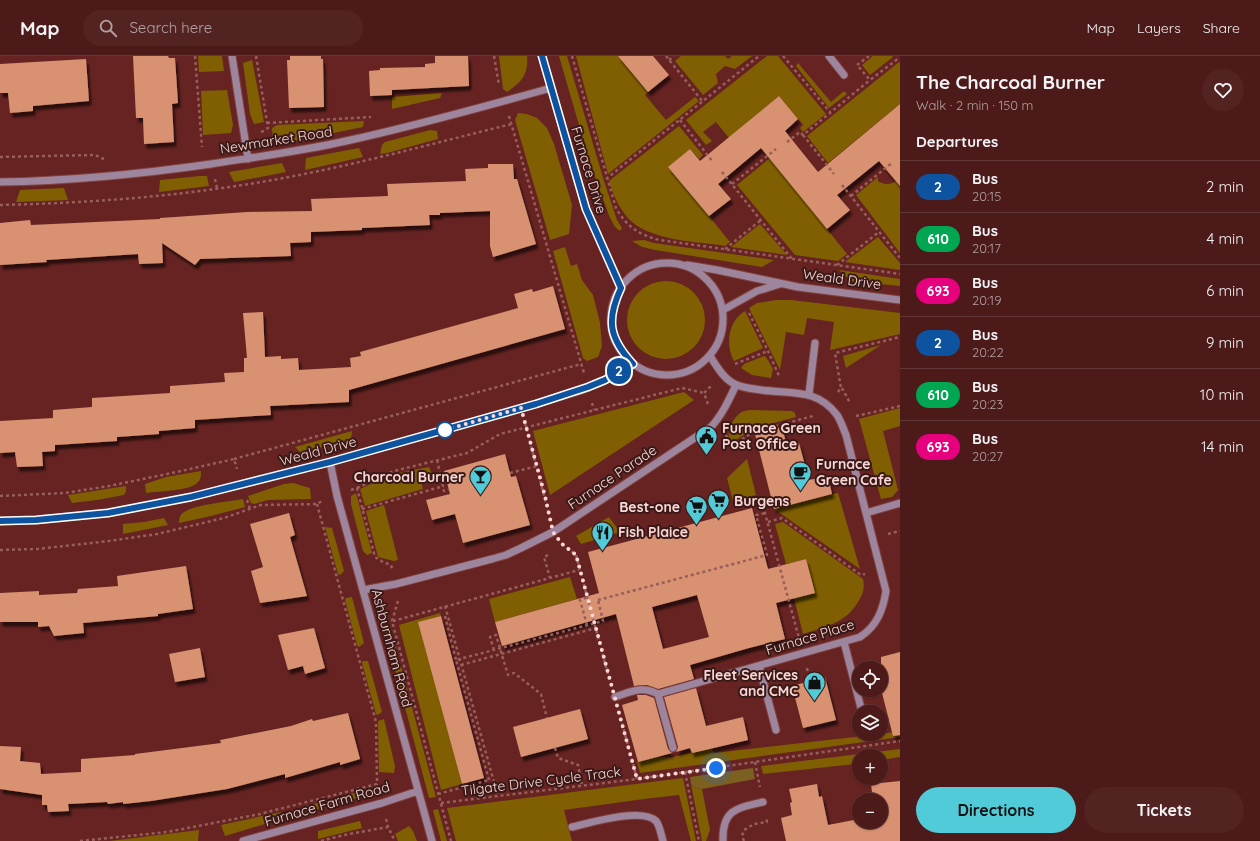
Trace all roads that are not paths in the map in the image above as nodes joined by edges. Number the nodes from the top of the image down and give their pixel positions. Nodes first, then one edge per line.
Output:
1 (232, 56) edge
2 (542, 56) edge
3 (829, 56) edge
4 (844, 75) dead end
5 (551, 88) junction
6 (248, 159) junction
7 (0, 182) edge
8 (679, 264) junction
9 (780, 284) junction
10 (621, 288) junction
11 (900, 300) edge
12 (723, 310) junction
13 (815, 343) dead end
14 (710, 356) junction
15 (633, 364) junction
16 (736, 385) junction
17 (809, 394) junction
18 (330, 462) junction
19 (900, 503) edge
20 (866, 512) junction
21 (0, 521) edge
22 (364, 590) junction
23 (844, 642) junction
24 (759, 666) junction
25 (658, 694) junction
26 (615, 697) road end
27 (860, 705) edge
28 (776, 730) dead end
29 (673, 748) dead end
30 (418, 791) junction
31 (763, 802) dead end
32 (572, 827) dead end
33 (243, 841) edge
34 (432, 841) edge
35 (663, 841) edge
36 (723, 841) edge

1 - 6 street
2 - 5 street, Furnace Drive
3 - 4 street
5 - 6 street, Newmarket Road
5 - 10 street, Furnace Drive
6 - 7 street, Newmarket Road
8 - 9 street, Weald Drive
8 - 10 street
8 - 12 street
9 - 11 street, Weald Drive
9 - 12 street, Weald Drive
10 - 15 street
12 - 14 street
13 - 17 street
14 - 15 street
14 - 16 street
15 - 18 street, Weald Drive
16 - 17 street, Furnace Place
16 - 22 street, Furnace Parade
17 - 20 street, Furnace Place
18 - 21 street, Weald Drive
18 - 22 street, Ashburnham Road
19 - 20 street
20 - 23 street, Furnace Place
22 - 30 street, Ashburnham Road
23 - 24 street, Furnace Place
23 - 27 street
24 - 25 street, Furnace Place
24 - 28 street
25 - 26 street
25 - 29 street
30 - 33 street, Furnace Farm Road
30 - 34 street, Ashburnham Road
31 - 36 street
32 - 35 street

